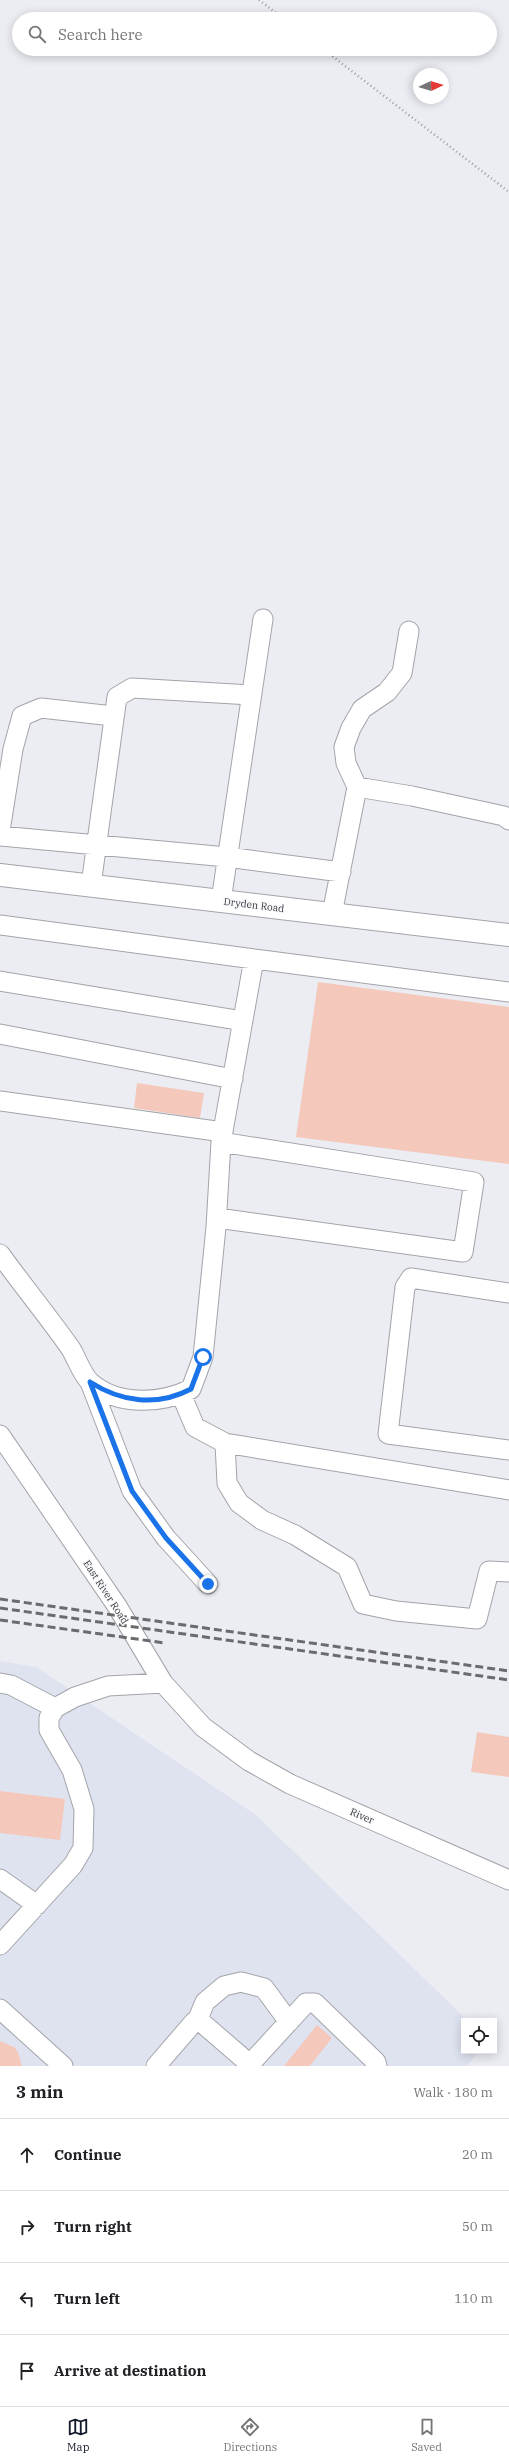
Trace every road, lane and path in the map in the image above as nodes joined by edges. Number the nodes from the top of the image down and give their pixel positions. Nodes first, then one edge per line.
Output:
1 (259, 0) edge
2 (275, 12) edge
3 (332, 56) edge
4 (509, 192) edge
5 (263, 618) dead end
6 (409, 631) dead end
7 (251, 695) junction
8 (113, 716) junction
9 (358, 787) junction
10 (509, 820) edge
11 (0, 831) edge
12 (0, 836) edge
13 (96, 844) junction
14 (227, 857) junction
15 (341, 872) junction
16 (0, 874) edge
17 (90, 885) junction
18 (221, 901) junction
19 (332, 914) junction
20 (0, 925) edge
21 (509, 935) edge
22 (254, 959) junction
23 (0, 981) edge
24 (509, 992) edge
25 (243, 1021) junction
26 (0, 1034) edge
27 (233, 1078) junction
28 (0, 1101) edge
29 (222, 1137) junction
30 (217, 1218) junction
31 (0, 1254) edge
32 (509, 1293) edge
33 (90, 1382) junction
34 (181, 1394) junction
35 (0, 1435) edge
36 (225, 1443) junction
37 (509, 1450) edge
38 (509, 1490) edge
39 (509, 1572) edge
40 (208, 1584) dead end
41 (0, 1683) edge
42 (163, 1683) junction
43 (55, 1708) junction
44 (220, 1741) joint
45 (0, 1879) edge
46 (509, 1880) edge
47 (37, 1905) junction
48 (0, 1945) edge
49 (0, 2009) edge
50 (197, 2022) junction
51 (289, 2022) junction
52 (252, 2065) edge
53 (63, 2066) edge
54 (156, 2066) edge
55 (377, 2066) edge

1 - 2 path
3 - 4 path
5 - 7 street
6 - 9 street
7 - 8 street
7 - 14 street
8 - 11 street
8 - 13 street
9 - 10 street
9 - 15 street
12 - 13 street
13 - 14 street
13 - 17 street
14 - 15 street
14 - 18 street
15 - 19 street
16 - 17 main road, Dryden Road
17 - 18 main road, Dryden Road
18 - 19 main road, Dryden Road
19 - 21 main road, Dryden Road
20 - 22 street
22 - 24 street
22 - 25 street
23 - 25 street
25 - 27 street
26 - 27 street
27 - 29 street
28 - 29 street
29 - 30 street
29 - 30 street
30 - 34 street
31 - 33 street
32 - 37 street
33 - 34 street
33 - 40 street
34 - 36 street
35 - 42 street, East River Road
36 - 38 street
36 - 39 street
41 - 43 street
42 - 43 street
42 - 44 street, East River Road
43 - 47 street
44 - 46 street, River
45 - 47 street
47 - 48 street
49 - 53 street
50 - 51 street
50 - 52 street
50 - 54 street
51 - 52 street
51 - 55 street

